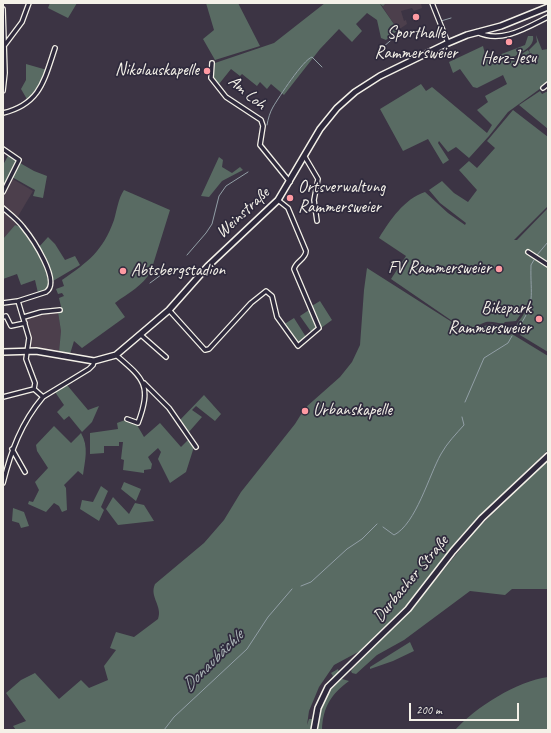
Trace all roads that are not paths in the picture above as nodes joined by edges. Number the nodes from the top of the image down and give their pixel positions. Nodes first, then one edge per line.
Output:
1 (29, 3) edge
2 (432, 3) edge
3 (3, 8) edge
4 (548, 8) edge
5 (548, 17) edge
6 (3, 18) edge
7 (477, 32) junction
8 (448, 43) junction
9 (4, 46) junction
10 (55, 48) dead end
11 (212, 63) dead end
12 (548, 84) edge
13 (543, 88) dead end
14 (3, 91) edge
15 (3, 113) edge
16 (3, 149) edge
17 (304, 157) junction
18 (290, 182) junction
19 (3, 192) edge
20 (278, 200) junction
21 (3, 208) edge
22 (317, 221) dead end
23 (528, 252) dead end
24 (548, 265) edge
25 (18, 301) junction
26 (3, 303) edge
27 (60, 310) dead end
28 (169, 310) junction
29 (3, 317) edge
30 (24, 318) junction
31 (25, 323) junction
32 (141, 335) junction
33 (28, 350) junction
34 (3, 352) edge
35 (116, 355) junction
36 (166, 357) dead end
37 (94, 361) junction
38 (144, 383) junction
39 (34, 389) junction
40 (3, 397) edge
41 (43, 397) junction
42 (127, 419) dead end
43 (196, 447) dead end
44 (12, 449) junction
45 (548, 456) edge
46 (5, 470) edge
47 (26, 472) dead end
48 (3, 483) edge
49 (314, 730) edge

1 - 9 street
2 - 8 street
3 - 6 street
4 - 7 street, Weinstraße
5 - 7 street
6 - 9 street
7 - 8 street, Weinstraße
8 - 17 street, Weinstraße
9 - 14 street
10 - 15 street
11 - 18 street, Am Loh
12 - 13 street
16 - 19 street
17 - 18 street, Weinstraße
17 - 22 street
18 - 20 street, Weinstraße
20 - 28 street, Weinstraße
20 - 28 street
21 - 25 street
23 - 24 street
25 - 26 street
25 - 30 street
27 - 30 street
28 - 32 street, Weinstraße
29 - 31 street
30 - 31 street
31 - 33 street
32 - 35 street, Weinstraße
32 - 36 street
33 - 34 street, Weinstraße
33 - 37 street, Weinstraße
33 - 39 street
35 - 37 street, Weinstraße
35 - 38 street
37 - 41 street
38 - 42 street
38 - 43 street
39 - 40 street
39 - 41 street
41 - 44 street
44 - 46 street
44 - 47 street
45 - 49 street, Durbacher Straße
46 - 48 street

